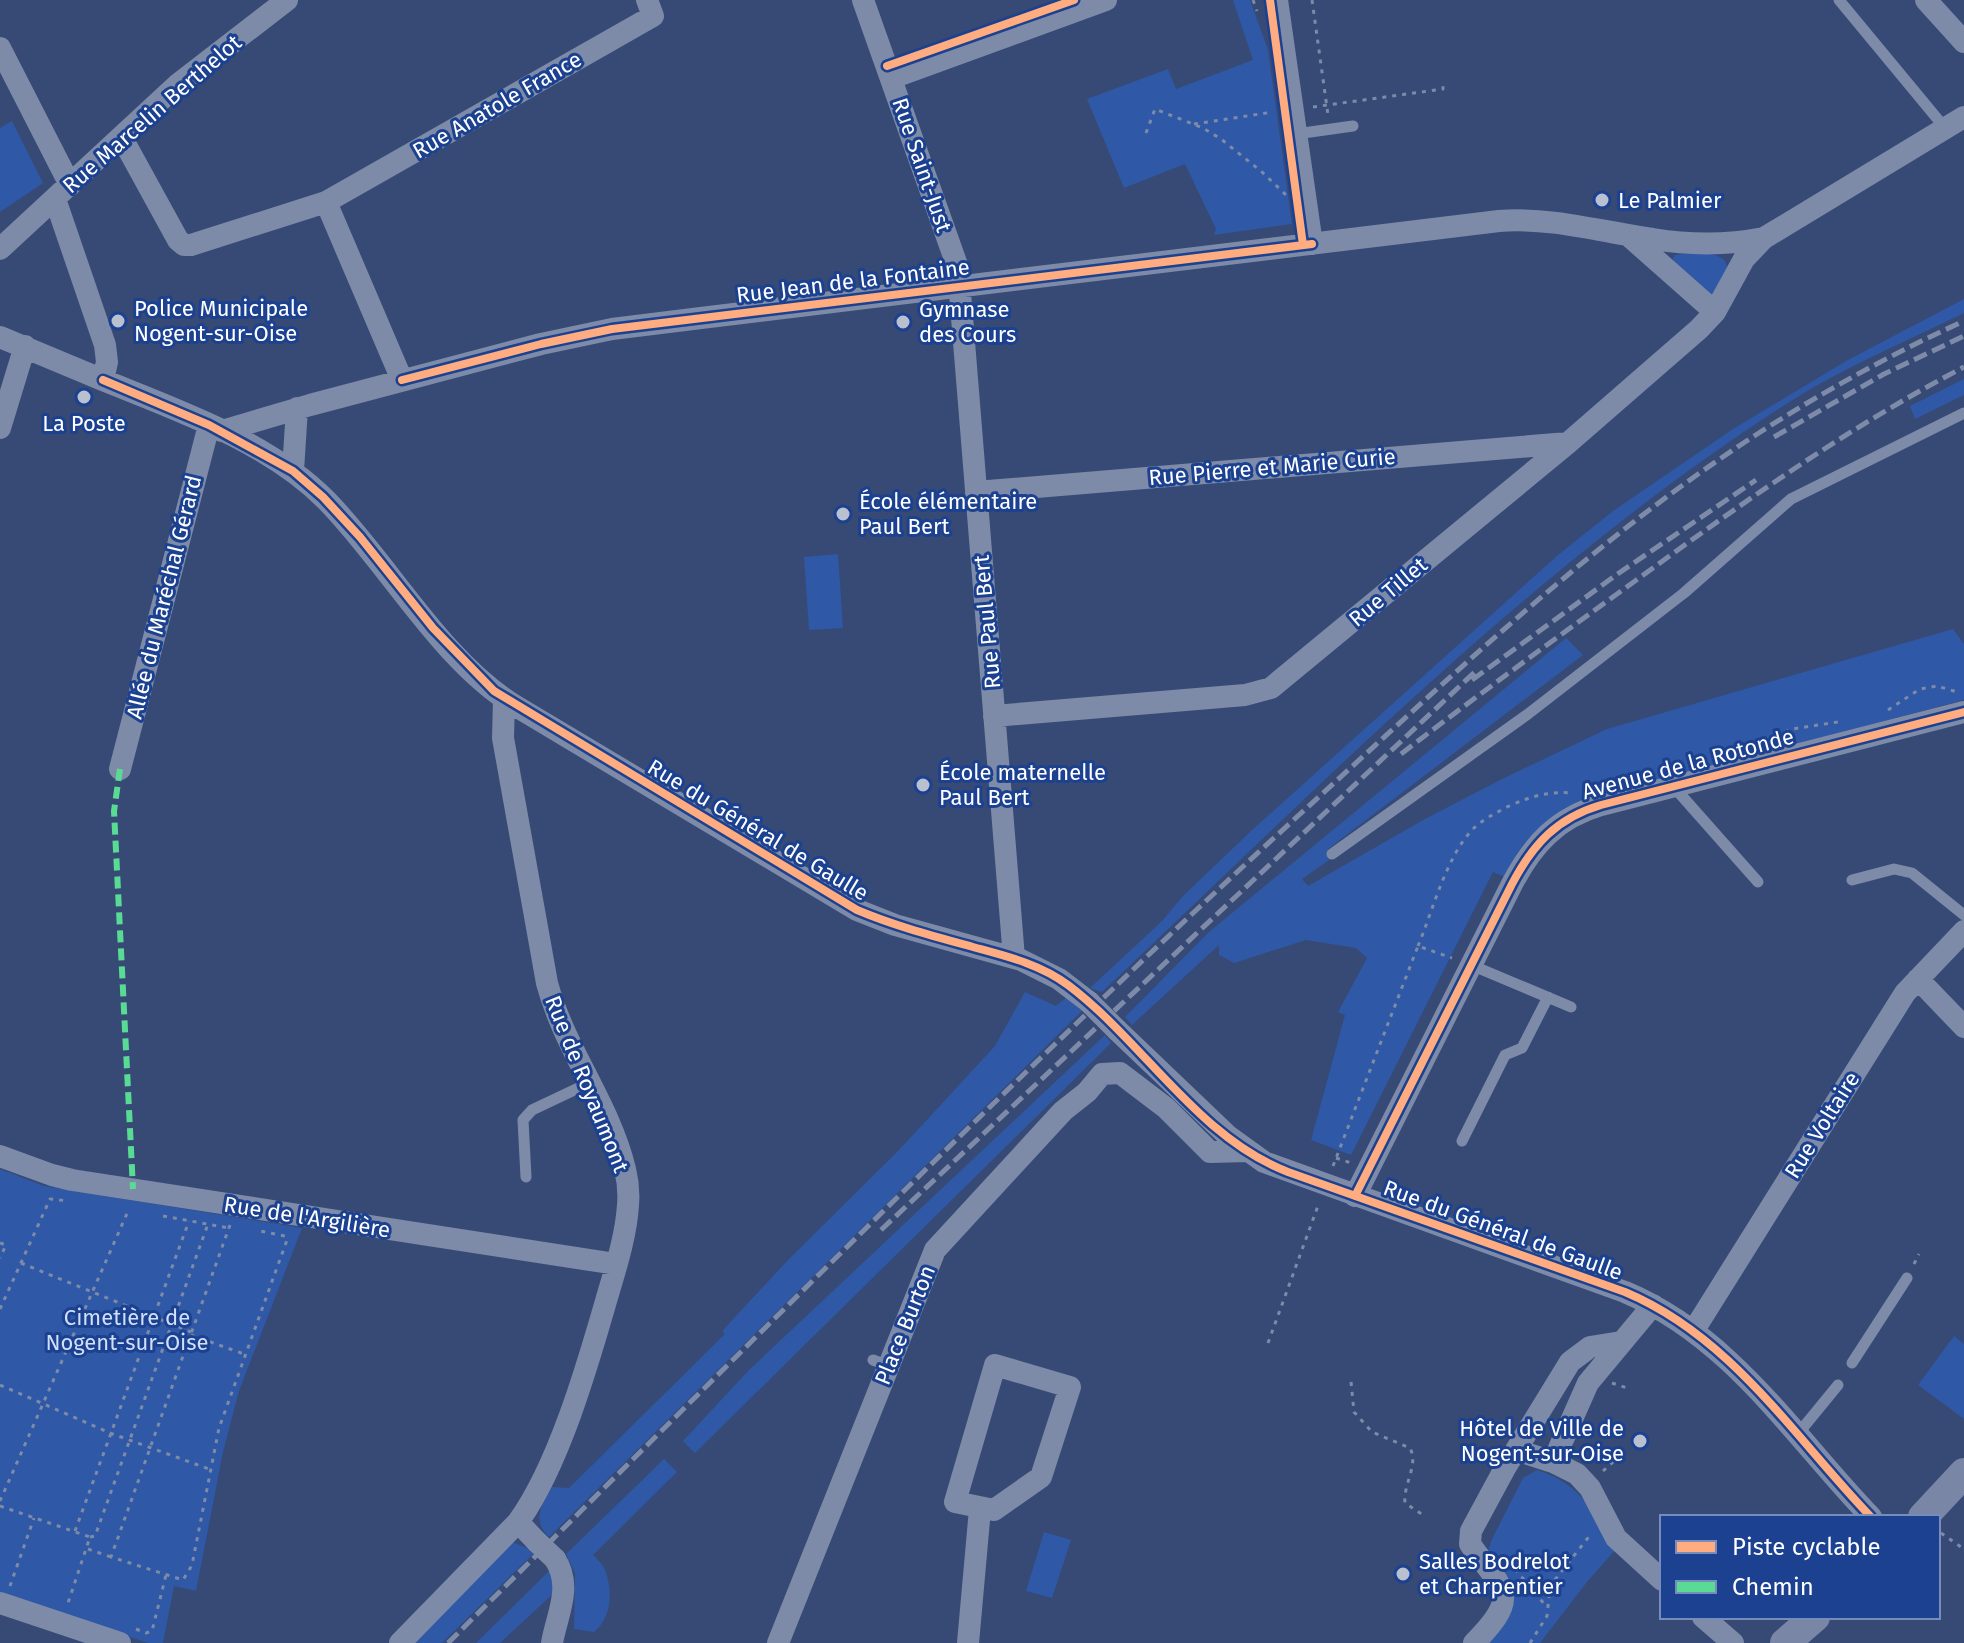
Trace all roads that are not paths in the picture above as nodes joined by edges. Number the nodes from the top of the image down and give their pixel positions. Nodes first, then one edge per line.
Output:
1 (287, 0) edge
2 (647, 0) edge
3 (863, 0) edge
4 (1106, 0) edge
5 (1277, 0) edge
6 (1839, 0) edge
7 (1926, 0) edge
8 (1964, 42) edge
9 (0, 48) edge
10 (892, 78) junction
11 (1955, 123) edge
12 (1353, 126) dead end
13 (1296, 134) junction
14 (122, 138) junction
15 (63, 192) junction
16 (326, 202) junction
17 (1628, 235) junction
18 (1764, 238) junction
19 (1312, 244) junction
20 (0, 249) edge
21 (960, 286) junction
22 (1715, 312) junction
23 (0, 337) edge
24 (25, 346) junction
25 (103, 380) junction
26 (402, 380) junction
27 (297, 408) junction
28 (1964, 413) edge
29 (0, 428) edge
30 (215, 428) junction
31 (1568, 443) junction
32 (293, 471) junction
33 (976, 492) junction
34 (504, 699) junction
35 (1963, 706) edge
36 (994, 716) junction
37 (120, 769) dead end
38 (1672, 786) junction
39 (1332, 854) dead end
40 (1852, 880) dead end
41 (1758, 882) dead end
42 (1964, 915) edge
43 (1964, 931) edge
44 (1014, 958) junction
45 (1471, 965) junction
46 (1918, 979) junction
47 (1548, 997) junction
48 (1571, 1007) dead end
49 (1964, 1027) edge
50 (1120, 1073) joint
51 (589, 1083) junction
52 (1462, 1141) dead end
53 (1247, 1151) junction
54 (0, 1156) edge
55 (526, 1177) dead end
56 (1355, 1196) junction
57 (616, 1264) junction
58 (1907, 1278) dead end
59 (1653, 1305) junction
60 (1694, 1330) junction
61 (1621, 1342) junction
62 (1852, 1363) dead end
63 (1838, 1385) dead end
64 (1797, 1435) junction
65 (1516, 1450) junction
66 (1553, 1462) junction
67 (1964, 1473) edge
68 (1964, 1492) edge
69 (980, 1509) junction
70 (1869, 1515) edge
71 (1925, 1515) edge
72 (1940, 1518) edge
73 (518, 1522) junction
74 (1660, 1578) edge
75 (0, 1603) edge
76 (1705, 1619) edge
77 (1813, 1619) edge
78 (1833, 1619) edge
79 (126, 1636) edge
80 (400, 1643) edge
81 (552, 1643) edge
82 (778, 1643) edge
83 (968, 1643) edge
84 (1474, 1643) edge
85 (1733, 1643) edge
86 (1785, 1643) edge
87 (1806, 1643) edge

1 - 14 street, Rue Marcelin Berthelot
2 - 16 street, Rue Anatole France
3 - 10 street, Rue Saint-Just
4 - 10 street
5 - 13 street
6 - 11 lane
7 - 8 street
9 - 15 street
10 - 21 street, Rue Saint-Just
11 - 18 street
12 - 13 lane
13 - 19 street
14 - 15 street, Rue Marcelin Berthelot
14 - 16 street
15 - 20 street, Rue Marcelin Berthelot
15 - 25 street
16 - 26 street
17 - 18 street, Rue Jean de la Fontaine
17 - 19 street, Rue Jean de la Fontaine
17 - 22 street
18 - 22 street
19 - 21 street, Rue Jean de la Fontaine
21 - 26 street, Rue Jean de la Fontaine
21 - 33 street, Rue Paul Bert
22 - 31 street, Rue Tillet
23 - 24 street, Rue du Général de Gaulle
24 - 25 street, Rue du Général de Gaulle
24 - 29 street
25 - 30 street, Rue du Général de Gaulle
26 - 27 street, Rue Jean de la Fontaine
27 - 30 street, Rue Jean de la Fontaine
27 - 32 street
28 - 39 lane
30 - 32 street, Rue du Général de Gaulle
30 - 37 street, Allée du Maréchal Gérard
31 - 33 street, Rue Pierre et Marie Curie
31 - 36 street, Rue Tillet
32 - 34 street, Rue du Général de Gaulle
33 - 36 street, Rue Paul Bert
34 - 44 street, Rue du Général de Gaulle
34 - 51 street, Rue de Royaumont
35 - 38 street, Avenue de la Rotonde
36 - 44 street, Rue Paul Bert
38 - 41 lane
38 - 45 street, Avenue de la Rotonde
40 - 42 lane
43 - 46 street, Rue Voltaire
44 - 53 street, Rue du Général de Gaulle, bridge
45 - 47 lane
45 - 56 street, Avenue de la Rotonde
46 - 49 street
46 - 60 street, Rue Voltaire
47 - 48 lane
47 - 52 lane
50 - 53 street, Rue du Général de Gaulle
50 - 82 street, Place Burton
51 - 55 lane
51 - 57 street, Rue de Royaumont
53 - 56 street, Rue du Général de Gaulle
54 - 57 street, Rue de l'Argilière
56 - 59 street, Rue du Général de Gaulle
57 - 73 street, Rue de Royaumont
58 - 62 lane
59 - 60 street, Rue du Général de Gaulle
59 - 61 street
60 - 64 street, Rue du Général de Gaulle
61 - 65 street
61 - 66 street
63 - 64 lane
64 - 70 street, Rue du Général de Gaulle
65 - 66 street
65 - 84 street
66 - 74 street
67 - 71 main road
68 - 72 main road
69 - 69 street
69 - 83 street
73 - 80 street, Rue de Royaumont
73 - 81 street, bridge
75 - 79 street
76 - 85 street
77 - 86 main road
78 - 87 main road

